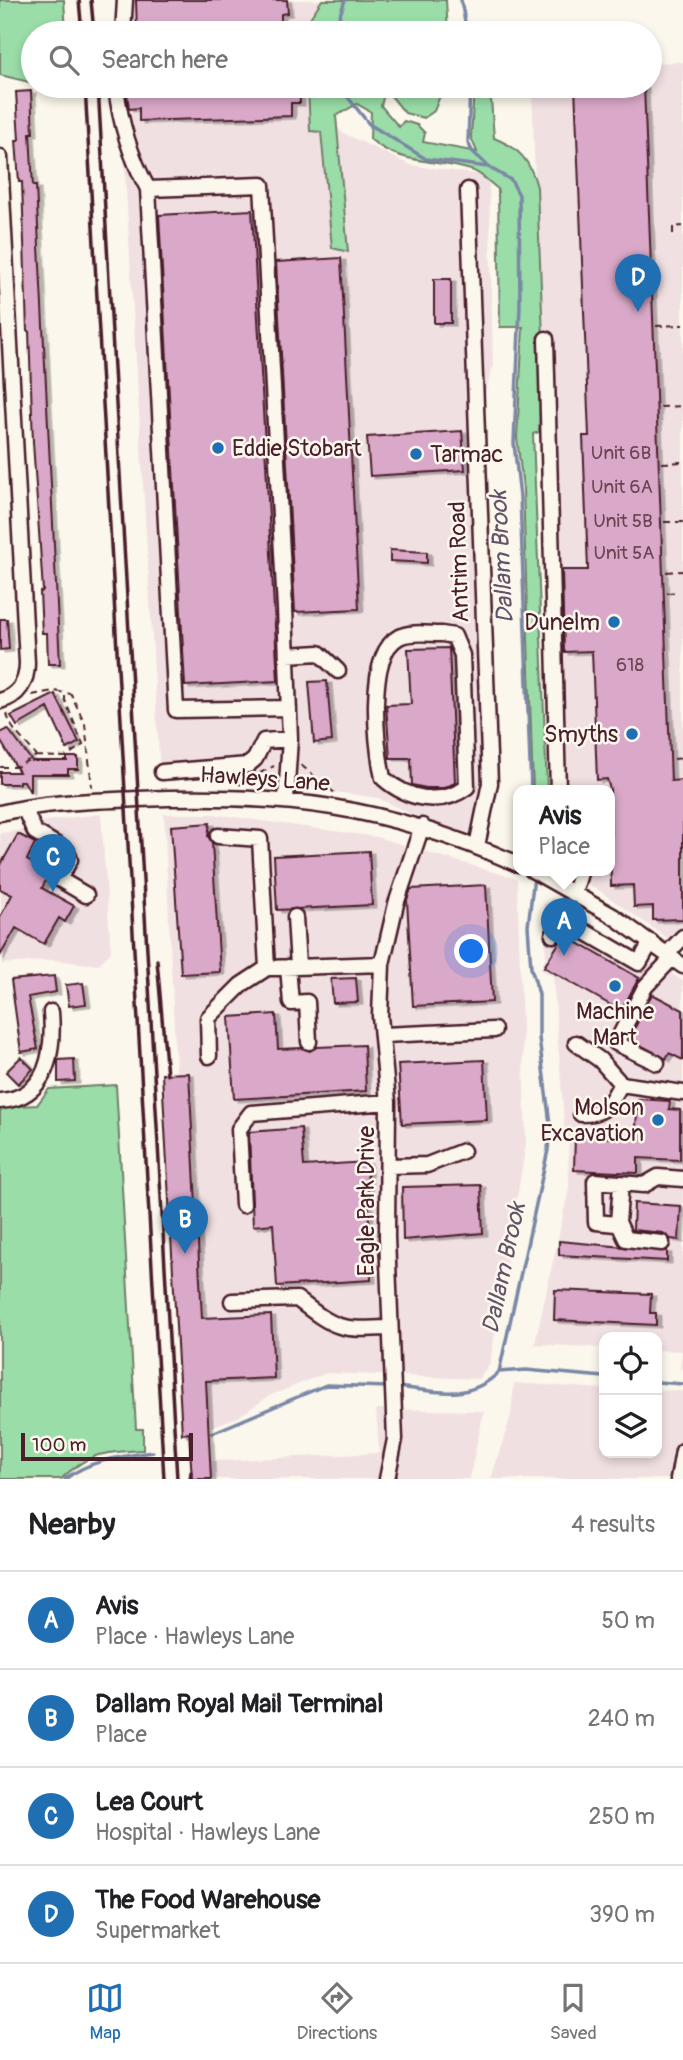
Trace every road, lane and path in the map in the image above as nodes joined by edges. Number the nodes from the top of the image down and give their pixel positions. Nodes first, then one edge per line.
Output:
1 (125, 0) edge
2 (124, 21) edge
3 (118, 98) edge
4 (0, 157) edge
5 (148, 189) junction
6 (468, 190) dead end
7 (683, 226) edge
8 (674, 234) dead end
9 (683, 325) edge
10 (656, 326) dead end
11 (547, 339) dead end
12 (6, 385) edge
13 (683, 406) edge
14 (660, 407) dead end
15 (683, 462) edge
16 (662, 463) dead end
17 (664, 522) dead end
18 (683, 522) edge
19 (683, 571) edge
20 (666, 572) dead end
21 (679, 592) dead end
22 (667, 593) dead end
23 (287, 655) junction
24 (338, 671) dead end
25 (65, 691) junction
26 (8, 697) edge
27 (289, 708) junction
28 (290, 739) junction
29 (36, 756) junction
30 (683, 758) edge
31 (674, 759) dead end
32 (296, 762) dead end
33 (0, 767) edge
34 (162, 772) dead end
35 (558, 785) edge
36 (467, 787) junction
37 (338, 795) dead end
38 (286, 799) junction
39 (489, 799) junction
40 (93, 801) junction
41 (24, 808) junction
42 (0, 813) edge
43 (422, 826) junction
44 (218, 836) dead end
45 (477, 846) junction
46 (513, 861) edge
47 (543, 876) edge
48 (578, 876) edge
49 (574, 893) junction
50 (86, 895) dead end
51 (295, 917) dead end
52 (553, 935) dead end
53 (683, 937) edge
54 (651, 942) junction
55 (674, 959) edge
56 (382, 964) junction
57 (293, 967) junction
58 (267, 968) junction
59 (51, 1012) dead end
60 (494, 1030) dead end
61 (383, 1035) junction
62 (309, 1042) dead end
63 (576, 1043) dead end
64 (209, 1056) dead end
65 (657, 1063) dead end
66 (621, 1084) junction
67 (683, 1093) edge
68 (0, 1101) edge
69 (388, 1102) junction
70 (581, 1114) dead end
71 (463, 1151) dead end
72 (388, 1166) junction
73 (683, 1179) edge
74 (621, 1184) junction
75 (243, 1205) dead end
76 (618, 1222) junction
77 (662, 1243) dead end
78 (232, 1301) dead end
79 (389, 1328) junction
80 (683, 1451) edge
81 (387, 1479) edge
82 (678, 1479) edge

1 - 2 street
3 - 5 street
4 - 12 street
5 - 23 street
5 - 27 street
6 - 39 street, Antrim Road
7 - 8 path
9 - 10 path
11 - 35 street
12 - 26 street
13 - 14 path
15 - 16 path
17 - 18 path
19 - 20 path
21 - 22 path
23 - 24 street
23 - 27 street
25 - 26 path
25 - 29 path
25 - 40 path
26 - 29 path
27 - 28 street
28 - 34 street
28 - 38 street
29 - 33 path
30 - 31 path
32 - 37 path
36 - 36 street
36 - 39 street
38 - 40 street, Hawleys Lane
38 - 43 street, Hawleys Lane
39 - 45 street, Antrim Road
40 - 41 street, Hawleys Lane
41 - 42 street, Hawleys Lane
41 - 50 street
43 - 45 street, Hawleys Lane
43 - 56 street, Eagle Park Drive
44 - 58 street
45 - 46 street, Hawleys Lane
47 - 49 street
48 - 49 street
49 - 54 street
51 - 57 street
52 - 54 street
53 - 55 street
54 - 55 street
55 - 65 street
56 - 57 street
56 - 61 street, Eagle Park Drive
57 - 58 street
57 - 62 street
58 - 64 street
59 - 68 street
60 - 61 street
61 - 69 street, Eagle Park Drive
63 - 66 street
66 - 67 street
66 - 70 street
69 - 72 street, Eagle Park Drive
69 - 75 street
71 - 72 street
72 - 79 street, Eagle Park Drive
73 - 74 street
74 - 76 street
74 - 76 street
76 - 77 street
78 - 79 street
79 - 81 street, Eagle Park Drive
80 - 82 street

